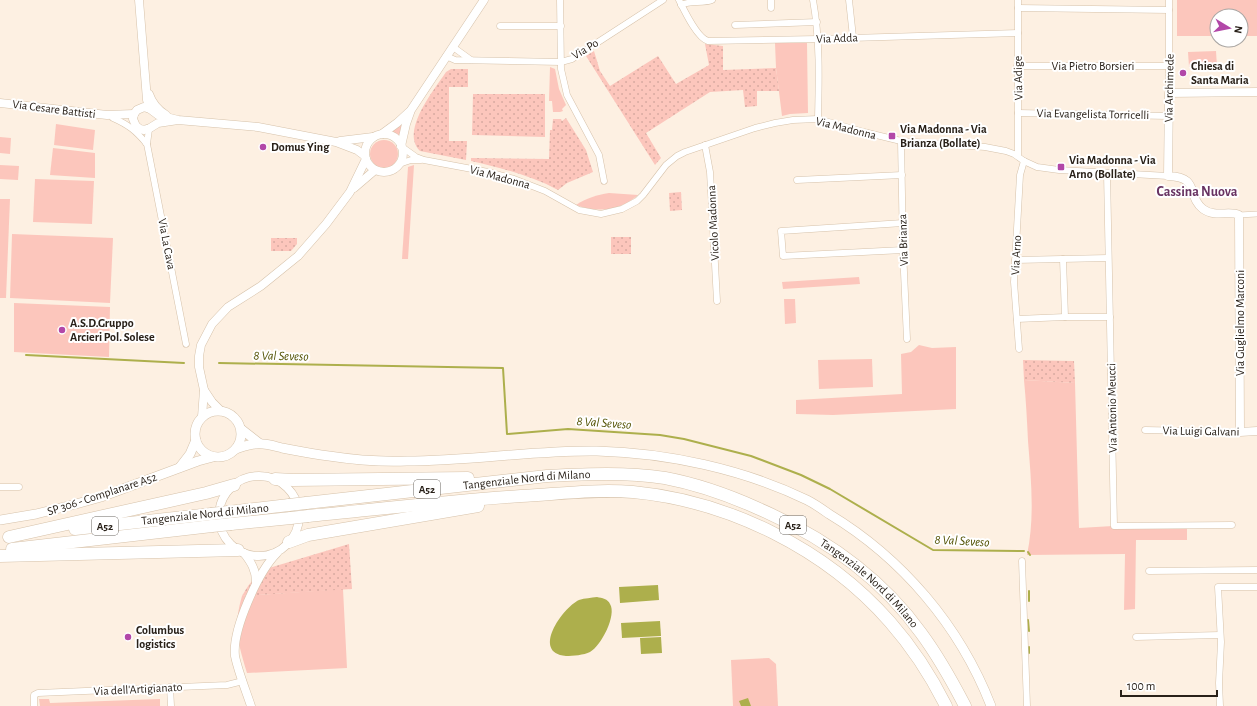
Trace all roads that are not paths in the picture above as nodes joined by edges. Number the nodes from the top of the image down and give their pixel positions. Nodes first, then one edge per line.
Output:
1 (139, 0) edge
2 (484, 0) edge
3 (560, 0) edge
4 (663, 0) edge
5 (712, 0) edge
6 (771, 0) edge
7 (813, 0) edge
8 (849, 0) edge
9 (1018, 0) edge
10 (1169, 0) edge
11 (680, 2) edge
12 (771, 8) dead end
13 (1018, 8) junction
14 (1169, 10) junction
15 (816, 22) junction
16 (735, 25) dead end
17 (500, 26) dead end
18 (561, 26) junction
19 (1018, 33) junction
20 (853, 38) junction
21 (818, 39) junction
22 (453, 47) junction
23 (446, 56) junction
24 (472, 60) junction
25 (143, 62) junction
26 (561, 62) junction
27 (1017, 66) junction
28 (1169, 66) junction
29 (146, 87) junction
30 (1257, 92) edge
31 (1169, 93) junction
32 (0, 103) edge
33 (411, 110) junction
34 (152, 111) junction
35 (136, 112) junction
36 (1018, 113) junction
37 (1168, 116) junction
38 (110, 117) junction
39 (818, 118) junction
40 (175, 119) junction
41 (134, 122) junction
42 (148, 128) junction
43 (382, 134) junction
44 (373, 137) junction
45 (901, 141) junction
46 (336, 142) junction
47 (147, 144) junction
48 (705, 145) junction
49 (402, 147) junction
50 (1018, 156) junction
51 (365, 158) junction
52 (424, 160) junction
53 (1024, 161) junction
54 (399, 164) junction
55 (375, 170) junction
56 (1106, 173) junction
57 (902, 175) junction
58 (1168, 176) junction
59 (797, 180) dead end
60 (604, 181) dead end
61 (350, 192) junction
62 (1257, 214) edge
63 (1239, 215) junction
64 (903, 223) junction
65 (903, 250) junction
66 (1108, 258) junction
67 (1064, 259) junction
68 (1015, 260) junction
69 (717, 301) dead end
70 (1065, 317) junction
71 (1110, 317) junction
72 (1017, 319) junction
73 (908, 339) dead end
74 (186, 344) dead end
75 (1019, 349) dead end
76 (204, 390) junction
77 (221, 411) junction
78 (202, 417) junction
79 (241, 429) junction
80 (1145, 430) dead end
81 (1257, 431) edge
82 (1240, 432) junction
83 (196, 440) junction
84 (259, 443) junction
85 (236, 449) junction
86 (213, 457) junction
87 (179, 468) junction
88 (548, 476) junction
89 (275, 479) junction
90 (234, 485) junction
91 (0, 487) edge
92 (19, 487) dead end
93 (550, 494) junction
94 (0, 520) edge
95 (1232, 525) dead end
96 (4, 537) edge
97 (289, 542) junction
98 (0, 550) edge
99 (280, 550) junction
100 (241, 551) junction
101 (0, 556) edge
102 (1022, 561) dead end
103 (1257, 570) edge
104 (1149, 571) dead end
105 (256, 585) junction
106 (1257, 587) edge
107 (1220, 635) junction
108 (1136, 637) dead end
109 (243, 681) junction
110 (170, 687) junction
111 (34, 706) edge
112 (171, 706) edge
113 (251, 706) edge
114 (946, 706) edge
115 (965, 706) edge
116 (991, 706) edge
117 (1027, 706) edge
118 (1220, 706) edge

1 - 25 street
2 - 22 street
3 - 18 street
4 - 26 street, Via Po
5 - 11 street
6 - 12 street
7 - 15 street
8 - 20 street
9 - 13 street, Via Adige
10 - 14 street, Via Archimede
11 - 21 street, Via Adda
13 - 14 street
13 - 19 street, Via Adige
14 - 28 street, Via Archimede
15 - 16 street
15 - 21 street
17 - 18 street
18 - 26 street
19 - 20 street, Via Adda
19 - 27 street, Via Adige
20 - 21 street, Via Adda
21 - 39 street
22 - 23 street
22 - 24 street
23 - 24 street, Via Po
23 - 33 street
24 - 26 street, Via Po
25 - 29 street
25 - 35 street
26 - 60 street
27 - 28 street, Via Pietro Borsieri
27 - 36 street, Via Adige
28 - 31 street, Via Archimede
29 - 34 street
29 - 40 street
30 - 31 street
31 - 37 street, Via Archimede
32 - 38 street, Via Cesare Battisti
33 - 43 street
33 - 49 street
34 - 35 street
34 - 40 street
34 - 42 street
35 - 38 street, Via Cesare Battisti
35 - 41 street
36 - 37 street, Via Evangelista Torricelli
36 - 50 street, Via Adige
37 - 58 street, Via Archimede
38 - 41 street, Via Cesare Battisti
38 - 47 street, Via Cesare Battisti
39 - 45 street, Via Madonna
39 - 48 street, Via Madonna
40 - 42 street
40 - 46 street
41 - 42 street
42 - 47 street, Via La Cava
43 - 44 street
43 - 49 street
44 - 46 street
44 - 51 street
45 - 50 street, Via Madonna
45 - 57 street, Via Brianza
46 - 51 street
47 - 74 street, Via La Cava
48 - 52 street, Via Madonna
48 - 69 street, Vicolo Madonna
49 - 52 street, Via Madonna
49 - 54 street
50 - 53 street, Via Madonna
51 - 55 street
51 - 61 street
52 - 54 street, Via Madonna
53 - 56 street, Via Madonna
53 - 68 street, Via Arno
54 - 55 street
55 - 61 street
56 - 58 street, Via Madonna
56 - 66 street, Via Antonio Meucci
57 - 59 street
57 - 64 street, Via Brianza
58 - 63 street, Via Madonna
61 - 76 street
62 - 63 street, Via Madonna
63 - 82 street, Via Guglielmo Marconi
64 - 65 street, Via Brianza
64 - 65 street
65 - 73 street, Via Brianza
66 - 67 street
66 - 71 street, Via Antonio Meucci
67 - 68 street
67 - 70 street
68 - 72 street, Via Arno
70 - 71 street
70 - 72 street
71 - 95 street, Via Antonio Meucci
72 - 75 street, Via Arno
76 - 77 street
76 - 78 street
77 - 78 main road
77 - 79 main road
78 - 83 main road
79 - 84 main road
79 - 85 main road
80 - 82 street, Via Luigi Galvani
81 - 82 street, Via Luigi Galvani
83 - 86 main road
83 - 87 main road
84 - 85 main road
84 - 116 main road
85 - 86 main road
86 - 87 main road, SP 306 - Complanare A52
87 - 94 main road, SP 306 - Complanare A52
88 - 89 highway
88 - 96 highway, Tangenziale Nord di Milano / A52, bridge
88 - 115 highway, Tangenziale Nord di Milano / A52
89 - 90 street
89 - 97 street
90 - 96 highway
90 - 100 street
91 - 92 street
93 - 97 highway
93 - 98 highway, Tangenziale Nord di Milano / A52, bridge
93 - 114 highway, Tangenziale Nord di Milano / A52
97 - 99 street
99 - 100 street
99 - 105 street
100 - 101 highway
100 - 105 street
102 - 117 street
103 - 104 street
105 - 109 street
106 - 107 street
107 - 108 street
107 - 118 street
109 - 110 street, Via dell'Artigianato
109 - 113 street
110 - 111 street, Via dell'Artigianato
110 - 112 street

